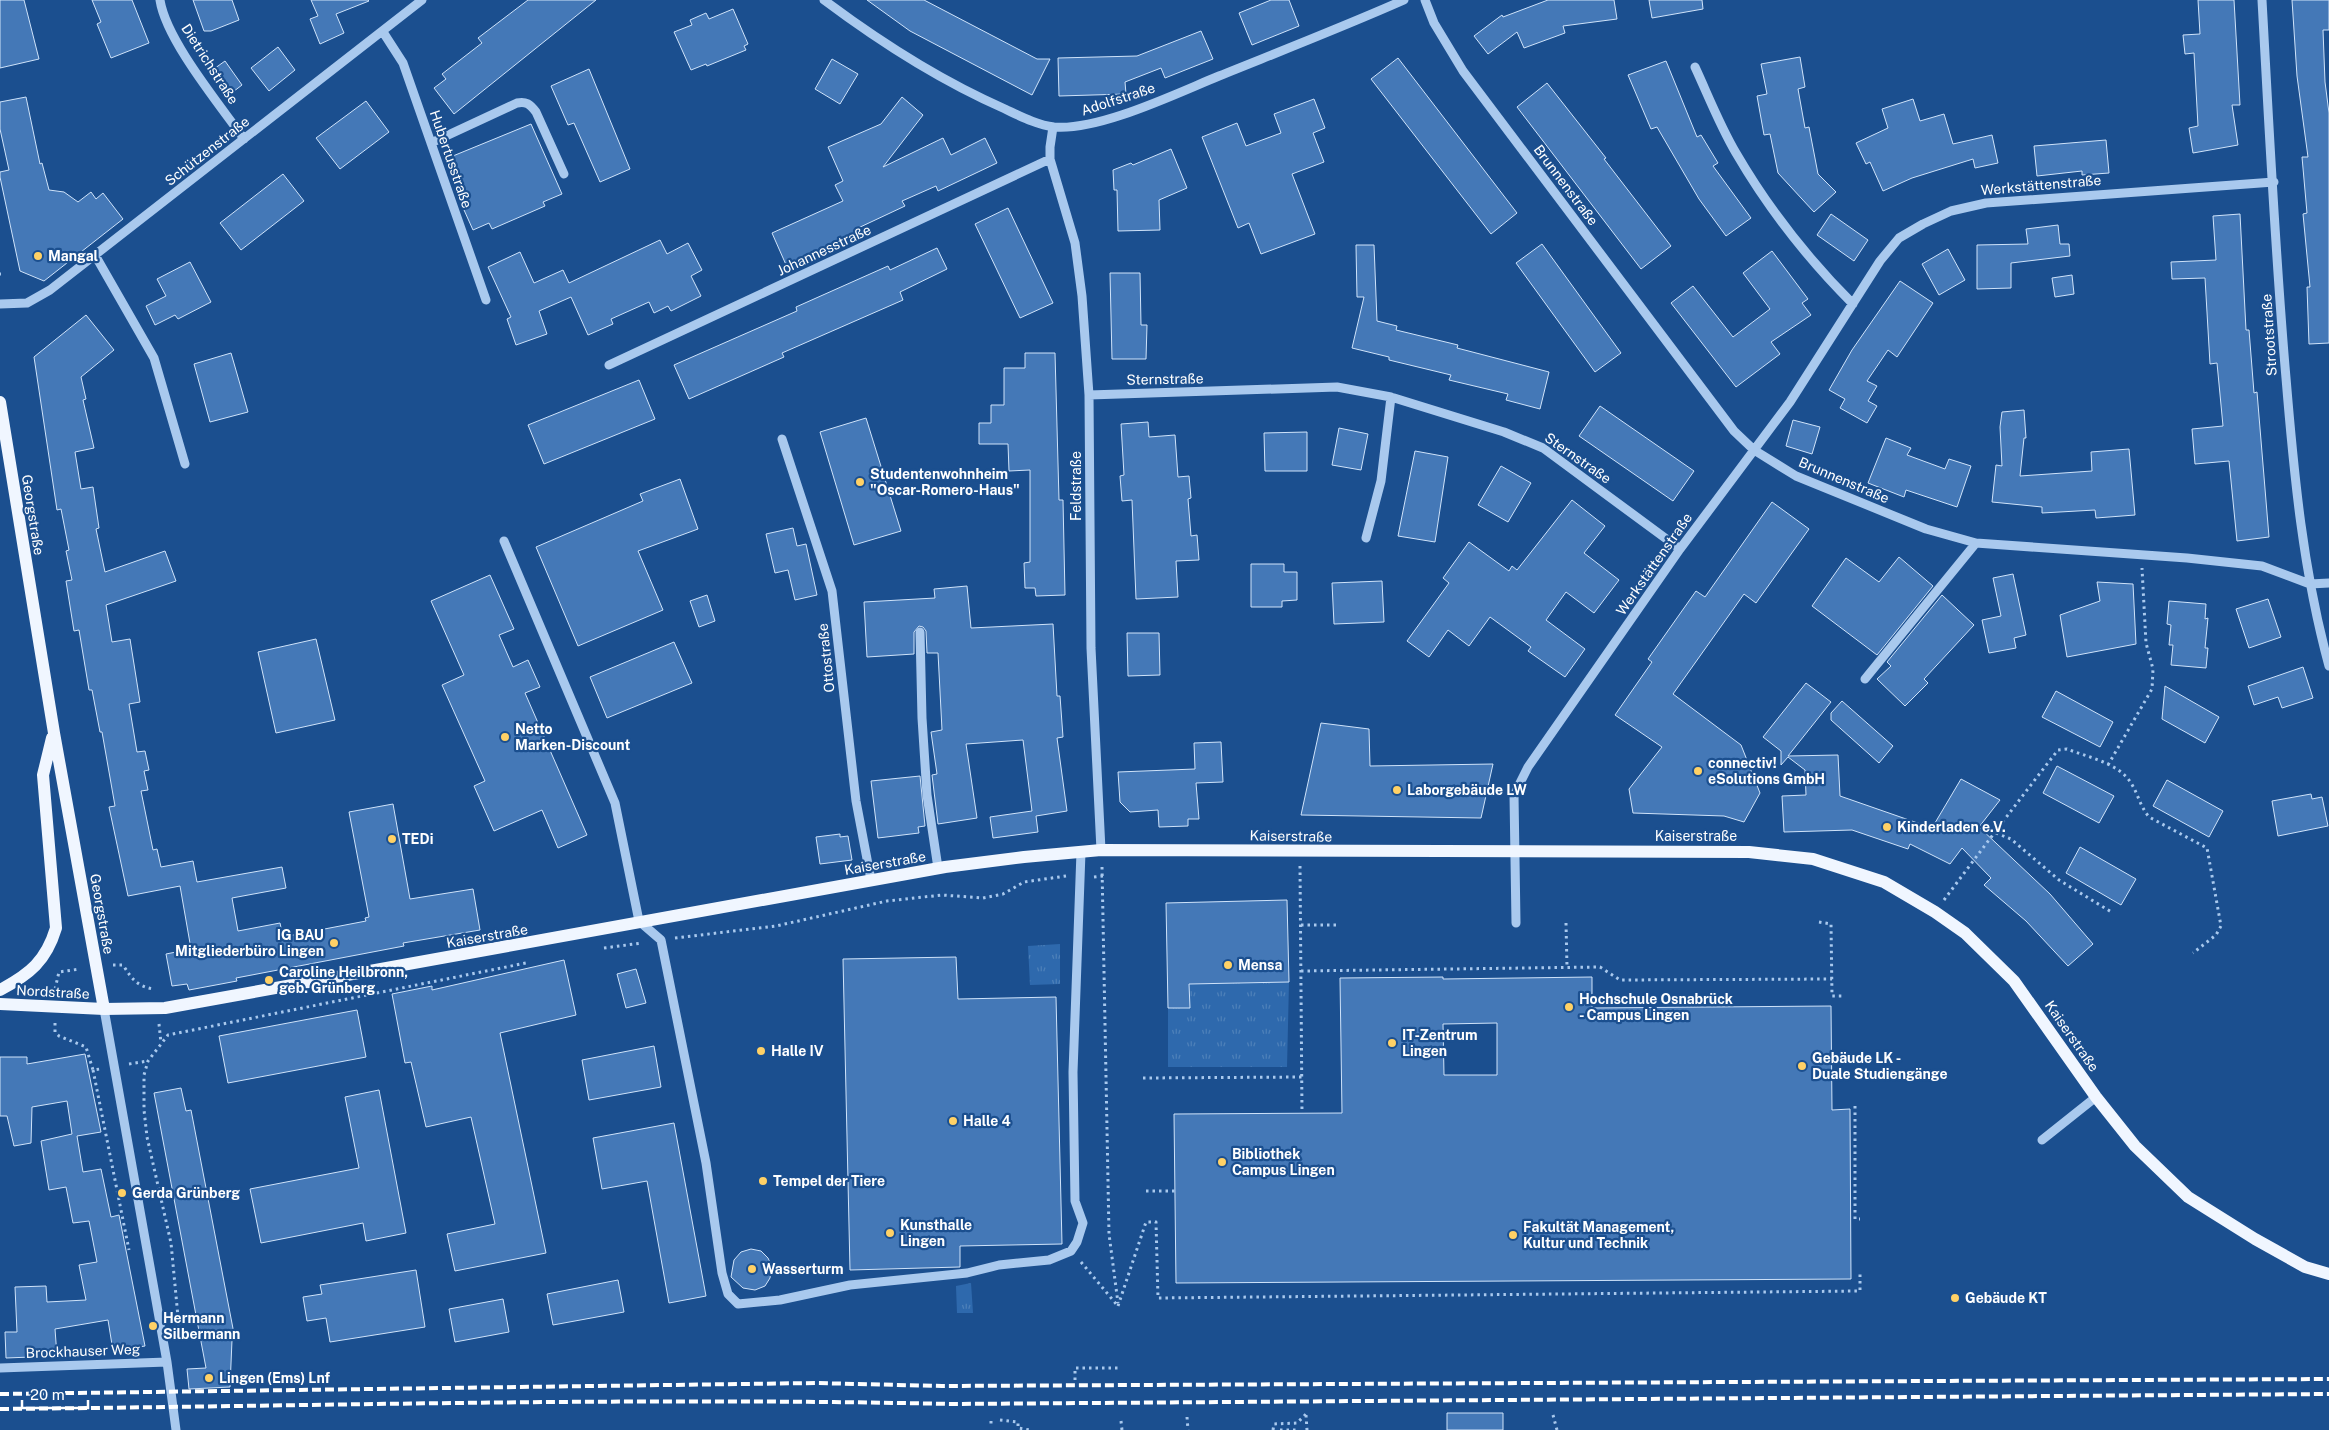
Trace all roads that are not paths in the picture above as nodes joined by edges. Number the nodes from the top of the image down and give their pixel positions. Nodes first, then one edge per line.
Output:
1 (160, 0) edge
2 (422, 0) edge
3 (824, 0) edge
4 (1404, 0) edge
5 (1425, 0) edge
6 (2262, 0) edge
7 (383, 32) junction
8 (1695, 67) dead end
9 (1053, 126) junction
10 (244, 139) junction
11 (431, 143) junction
12 (1050, 160) junction
13 (564, 174) dead end
14 (2274, 182) junction
15 (95, 254) junction
16 (486, 300) dead end
17 (0, 304) edge
18 (1853, 304) junction
19 (609, 365) dead end
20 (1089, 395) junction
21 (1391, 397) junction
22 (0, 402) edge
23 (782, 439) dead end
24 (1754, 450) junction
25 (185, 464) dead end
26 (1366, 538) dead end
27 (504, 541) dead end
28 (1976, 543) junction
29 (1680, 549) junction
30 (2329, 583) edge
31 (2310, 584) junction
32 (920, 632) dead end
33 (2329, 666) edge
34 (1865, 679) dead end
35 (54, 733) junction
36 (1101, 850) junction
37 (1081, 852) junction
38 (1515, 853) junction
39 (938, 868) junction
40 (871, 880) junction
41 (640, 921) junction
42 (1516, 924) dead end
43 (0, 990) edge
44 (0, 1004) edge
45 (104, 1009) junction
46 (2096, 1098) junction
47 (2042, 1140) dead end
48 (2329, 1274) edge
49 (167, 1362) junction
50 (0, 1368) edge
51 (176, 1430) edge

1 - 10 street, Dietrichstraße
2 - 7 street, Schützenstraße
3 - 9 street, Adolfstraße
4 - 9 street, Adolfstraße
5 - 24 street, Brunnenstraße
6 - 14 street, Strootstraße
7 - 10 street, Schützenstraße
7 - 11 street, Hubertusstraße
8 - 18 street
9 - 12 street, Feldstraße
10 - 15 street, Schützenstraße
11 - 13 street
11 - 16 street, Hubertusstraße
12 - 19 street, Johannesstraße
12 - 20 street, Feldstraße
14 - 18 street, Werkstättenstraße
14 - 31 street, Strootstraße
15 - 17 street, Schützenstraße
15 - 25 street
18 - 24 street, Werkstättenstraße
20 - 21 street, Sternstraße
20 - 36 street, Feldstraße
21 - 26 street
21 - 29 street, Sternstraße
22 - 35 main road, Georgstraße
23 - 40 street, Ottostraße
24 - 28 street, Brunnenstraße
24 - 29 street, Werkstättenstraße
27 - 41 street
28 - 31 street, Brunnenstraße
28 - 34 street
29 - 38 street, Werkstättenstraße
30 - 31 street, Brunnenstraße
31 - 33 street, Strootstraße
32 - 39 street
35 - 43 main road
35 - 45 main road, Georgstraße
36 - 37 main road, Kaiserstraße
36 - 38 main road, Kaiserstraße
37 - 39 main road, Kaiserstraße
37 - 41 street
38 - 42 street, Werkstättenstraße
38 - 46 main road, Kaiserstraße
39 - 40 main road, Kaiserstraße
40 - 41 main road, Kaiserstraße
41 - 45 main road, Kaiserstraße
44 - 45 main road, Nordstraße
45 - 49 street, Georgstraße
46 - 47 street
46 - 48 main road, Kaiserstraße
49 - 50 street, Brockhauser Weg
49 - 51 street, Georgstraße

